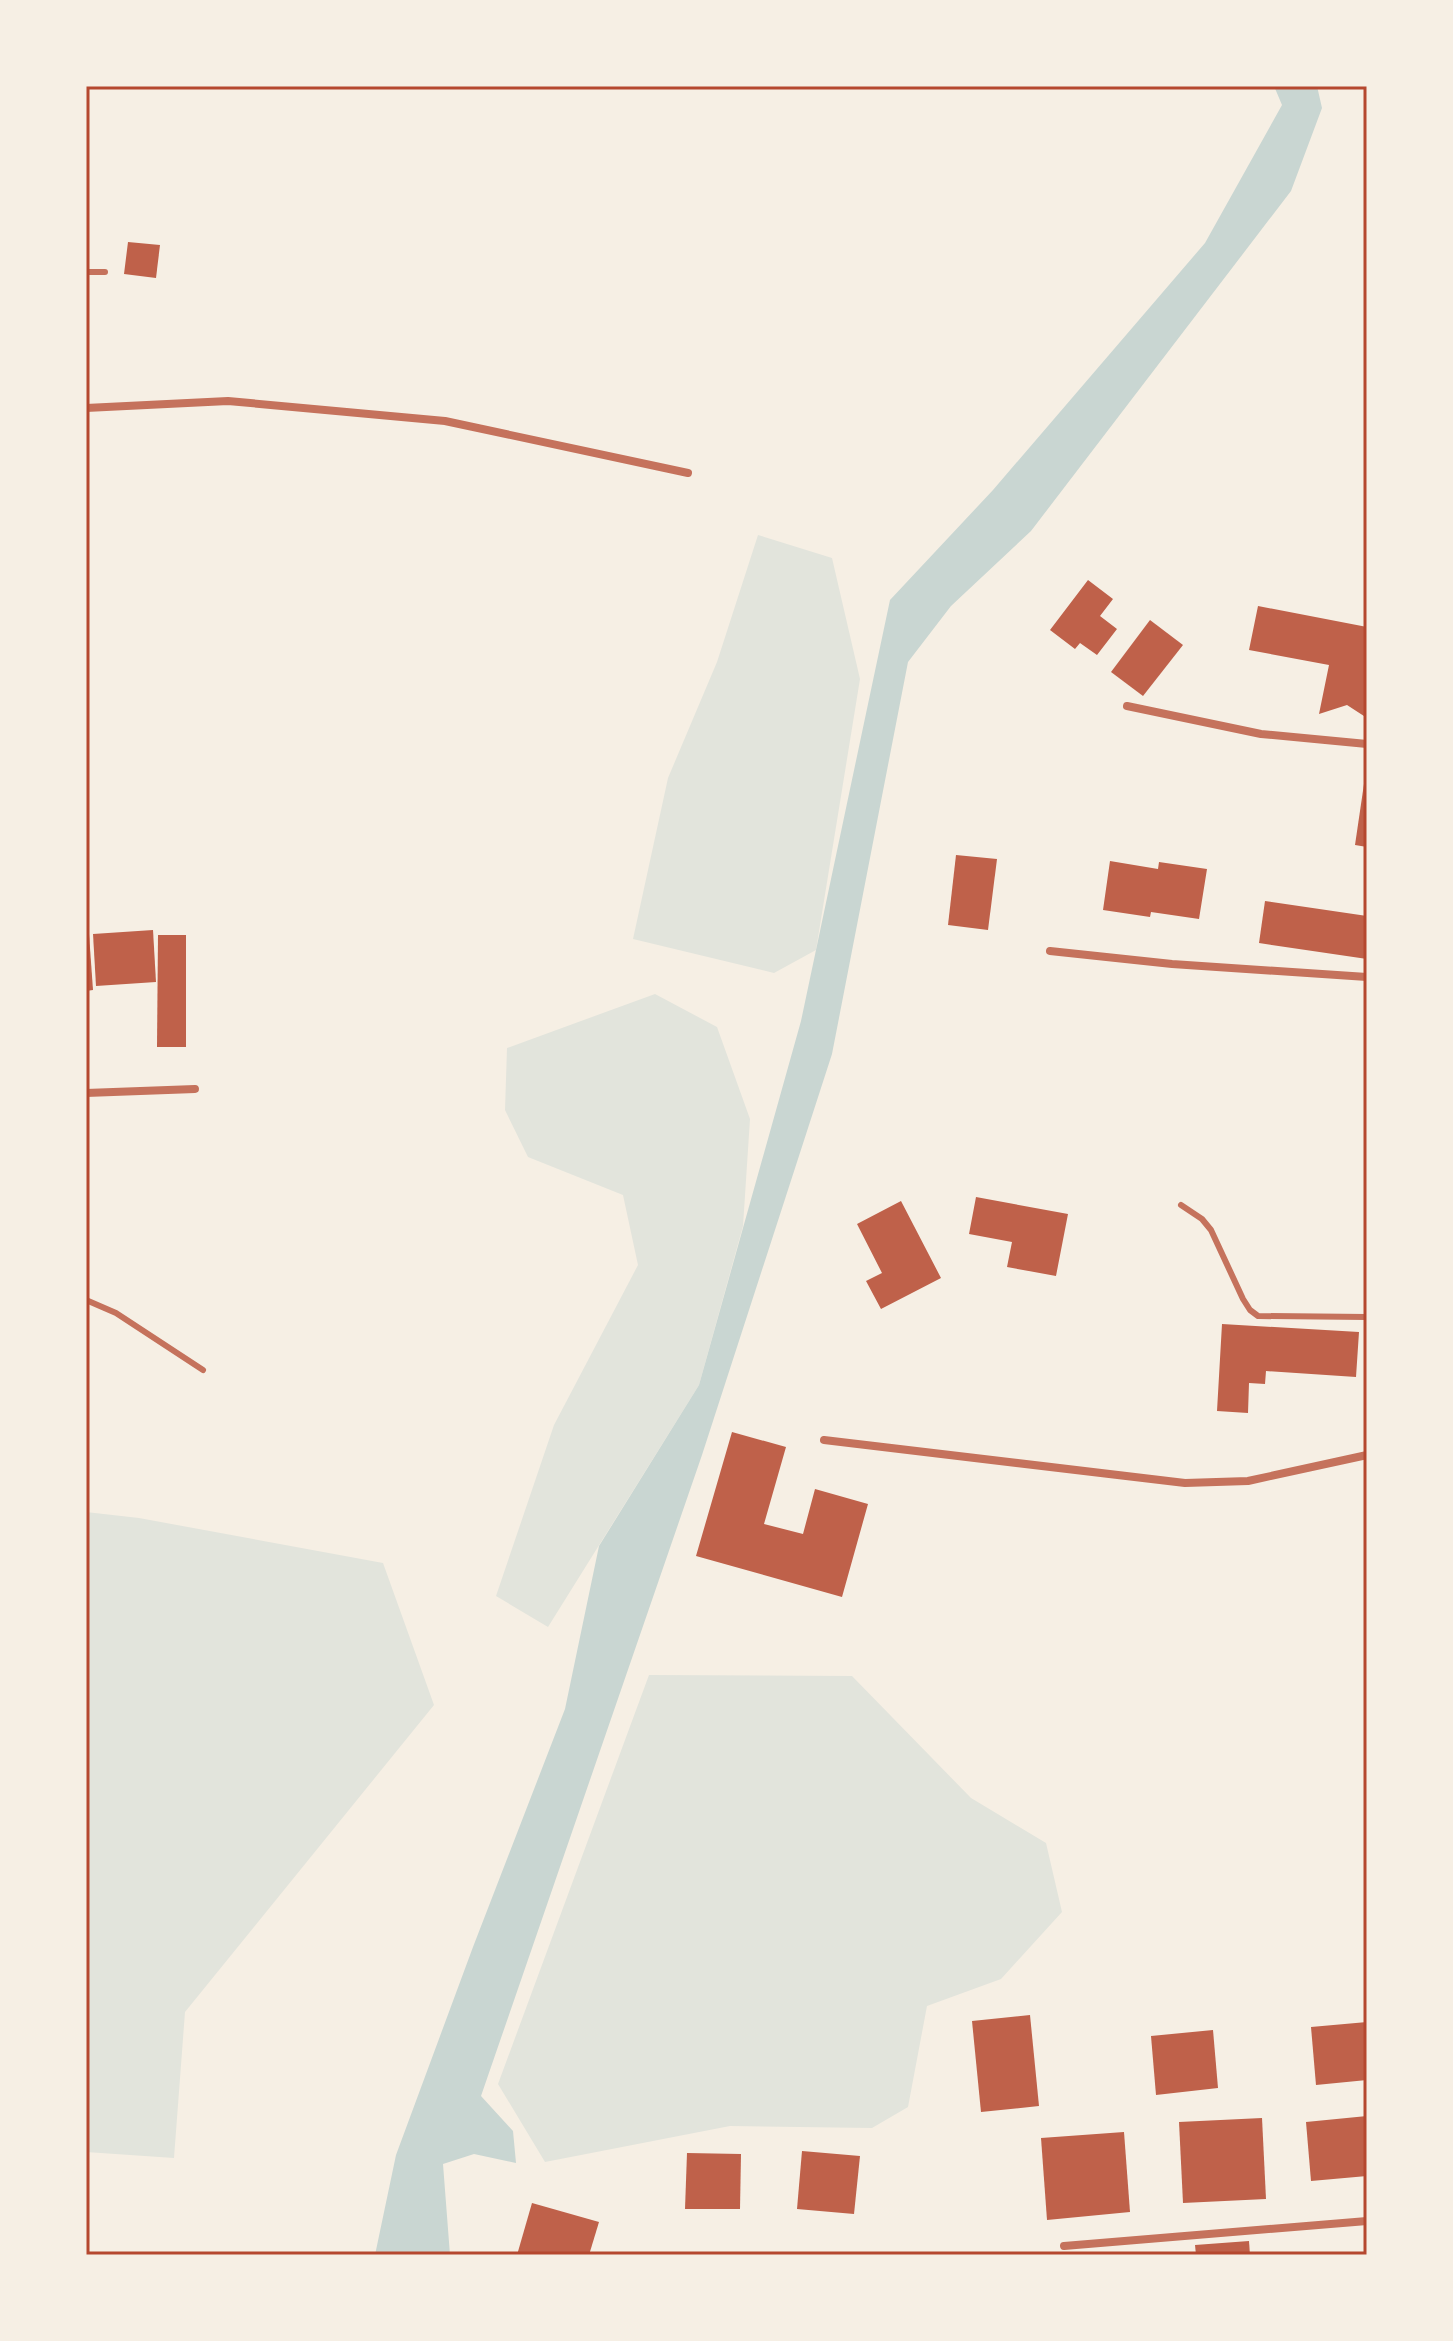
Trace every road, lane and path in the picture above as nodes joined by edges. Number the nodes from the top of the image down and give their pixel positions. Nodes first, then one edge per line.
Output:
1 (86, 272) edge
2 (105, 272) dead end
3 (86, 408) edge
4 (688, 473) dead end
5 (1127, 706) dead end
6 (1367, 744) edge
7 (1050, 951) dead end
8 (1367, 977) edge
9 (195, 1089) dead end
10 (86, 1093) edge
11 (1181, 1205) dead end
12 (86, 1300) edge
13 (1367, 1317) edge
14 (203, 1370) dead end
15 (824, 1440) dead end
16 (1367, 1455) edge
17 (1367, 2221) edge
18 (1064, 2246) dead end

1 - 2 lane
3 - 4 street
5 - 6 street
7 - 8 street
9 - 10 street
11 - 13 lane
12 - 14 lane
15 - 16 street
17 - 18 street

